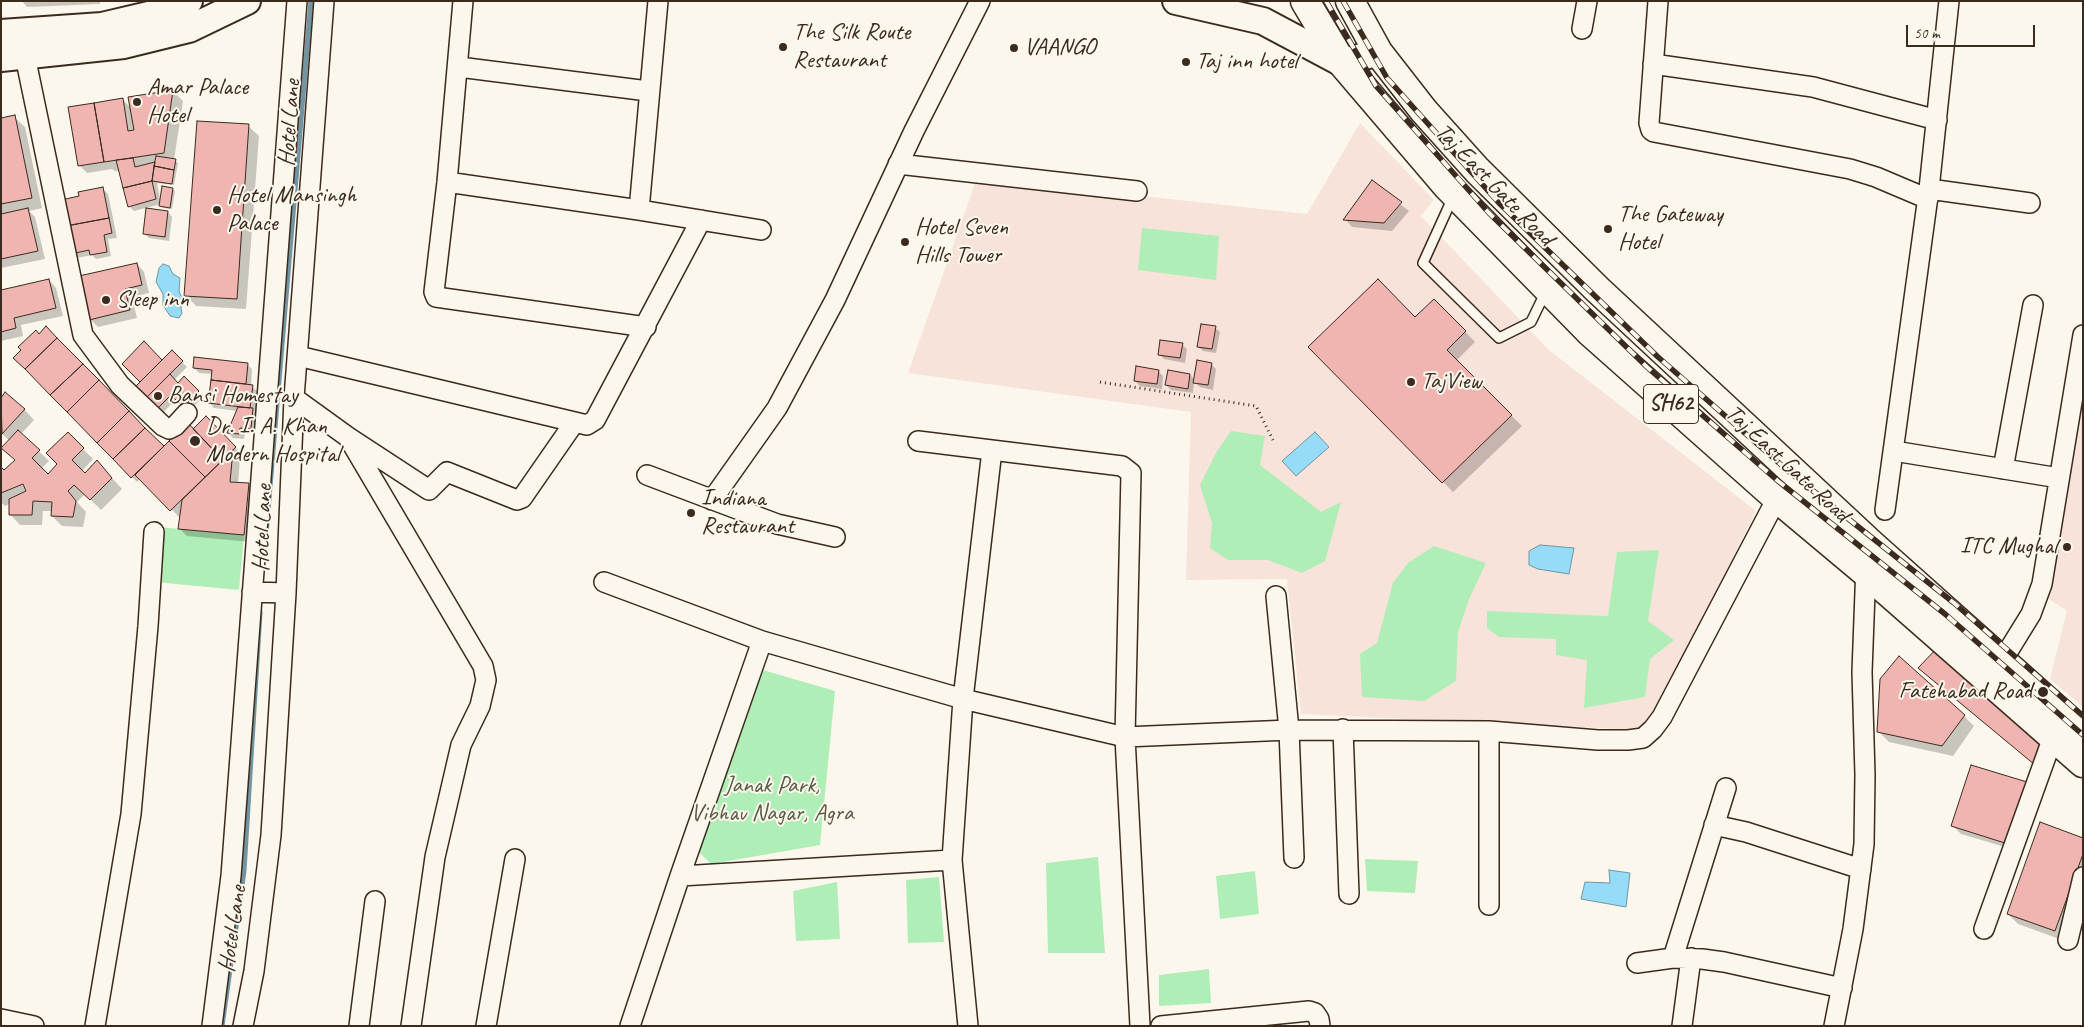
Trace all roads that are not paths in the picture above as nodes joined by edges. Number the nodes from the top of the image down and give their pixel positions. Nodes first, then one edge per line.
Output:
1 (189, 1) edge
2 (247, 1) edge
3 (297, 1) edge
4 (324, 1) edge
5 (464, 1) edge
6 (658, 1) edge
7 (980, 1) edge
8 (1176, 1) edge
9 (1305, 1) edge
10 (1350, 1) edge
11 (1587, 1) edge
12 (1658, 1) edge
13 (1949, 1) edge
14 (1582, 29) dead end
15 (1, 33) edge
16 (1378, 52) junction
17 (13, 57) edge
18 (1342, 63) junction
19 (1653, 64) junction
20 (459, 67) junction
21 (648, 91) junction
22 (1937, 120) junction
23 (898, 164) junction
24 (447, 182) junction
25 (1137, 191) dead end
26 (1455, 193) junction
27 (1928, 194) junction
28 (2030, 202) dead end
29 (639, 210) junction
30 (701, 220) junction
31 (761, 230) dead end
32 (1547, 288) junction
33 (274, 298) junction
34 (302, 300) junction
35 (2033, 305) dead end
36 (646, 327) junction
37 (2083, 335) edge
38 (298, 356) junction
39 (294, 398) junction
40 (188, 413) dead end
41 (574, 423) junction
42 (348, 437) junction
43 (918, 441) dead end
44 (992, 450) junction
45 (1894, 450) junction
46 (2003, 469) junction
47 (648, 475) dead end
48 (2059, 478) junction
49 (1777, 498) junction
50 (712, 500) junction
51 (1885, 510) dead end
52 (154, 532) dead end
53 (836, 537) dead end
54 (1871, 544) junction
55 (1865, 572) junction
56 (604, 582) dead end
57 (252, 592) junction
58 (286, 593) junction
59 (1276, 596) dead end
60 (762, 641) junction
61 (2002, 661) junction
62 (963, 699) junction
63 (1343, 729) junction
64 (1289, 730) junction
65 (1489, 731) junction
66 (2083, 733) edge
67 (2053, 736) junction
68 (1125, 737) junction
69 (2083, 763) edge
70 (1726, 788) dead end
71 (1714, 825) junction
72 (1294, 858) dead end
73 (515, 859) dead end
74 (952, 860) junction
75 (1861, 868) junction
76 (680, 876) junction
77 (2083, 877) edge
78 (1349, 894) dead end
79 (375, 901) dead end
80 (1489, 905) dead end
81 (1984, 928) dead end
82 (2068, 940) dead end
83 (1682, 958) junction
84 (1637, 963) dead end
85 (1842, 988) junction
86 (1, 1019) edge
87 (1840, 1024) edge
88 (34, 1026) edge
89 (95, 1026) edge
90 (212, 1026) edge
91 (243, 1026) edge
92 (360, 1026) edge
93 (411, 1026) edge
94 (486, 1026) edge
95 (630, 1026) edge
96 (968, 1026) edge
97 (1140, 1026) edge
98 (1161, 1026) edge
99 (1320, 1026) edge
100 (1682, 1026) edge

1 - 15 main road
2 - 17 main road
3 - 33 street, Hotel Lane
4 - 34 street, Hotel Lane
5 - 20 street
6 - 21 street
7 - 23 street
8 - 18 main road
9 - 18 main road, SH62
10 - 16 main road, Taj East Gate Road / SH62
11 - 14 street
12 - 19 street
13 - 22 street
16 - 18 main road
16 - 54 main road, Taj East Gate Road / SH62
17 - 40 street
18 - 26 main road, SH62
19 - 22 street
19 - 27 street
20 - 21 street
20 - 24 street
21 - 29 street
22 - 27 street
23 - 25 street
23 - 50 street
24 - 29 street
24 - 36 street
26 - 32 main road, SH62
26 - 32 lane
27 - 28 street
27 - 45 street
29 - 30 street
30 - 31 street
30 - 36 street
32 - 49 main road, SH62
33 - 34 street
33 - 57 street, Hotel Lane
34 - 38 street, Hotel Lane
35 - 46 street
36 - 41 street
37 - 48 street
38 - 39 street, Hotel Lane
38 - 41 street
39 - 42 street
39 - 58 street, Hotel Lane
41 - 42 street
42 - 93 street
43 - 44 street
44 - 62 street
44 - 68 street
45 - 46 street
45 - 51 street
46 - 48 street
47 - 50 street
48 - 61 street
49 - 55 main road, SH62
49 - 65 street
50 - 53 street
52 - 89 street
54 - 55 street
54 - 61 main road, Taj East Gate Road / SH62
55 - 67 main road, SH62
55 - 75 street
56 - 60 street
57 - 58 street
57 - 90 street, Hotel Lane
58 - 91 street, Hotel Lane
59 - 64 street
60 - 62 street
60 - 76 street
61 - 66 main road, Taj East Gate Road / SH62
62 - 68 street
62 - 74 street
63 - 64 street
63 - 65 street
63 - 78 street
64 - 68 street
64 - 72 street
65 - 80 street
67 - 69 main road, SH62
67 - 81 street
68 - 97 street
70 - 71 street
71 - 75 street
71 - 83 street
73 - 94 street
74 - 76 street
74 - 96 street
75 - 85 street
76 - 95 street
77 - 82 street
79 - 92 street
83 - 84 street
83 - 85 street
83 - 100 street
85 - 87 street
86 - 88 street
98 - 99 street

